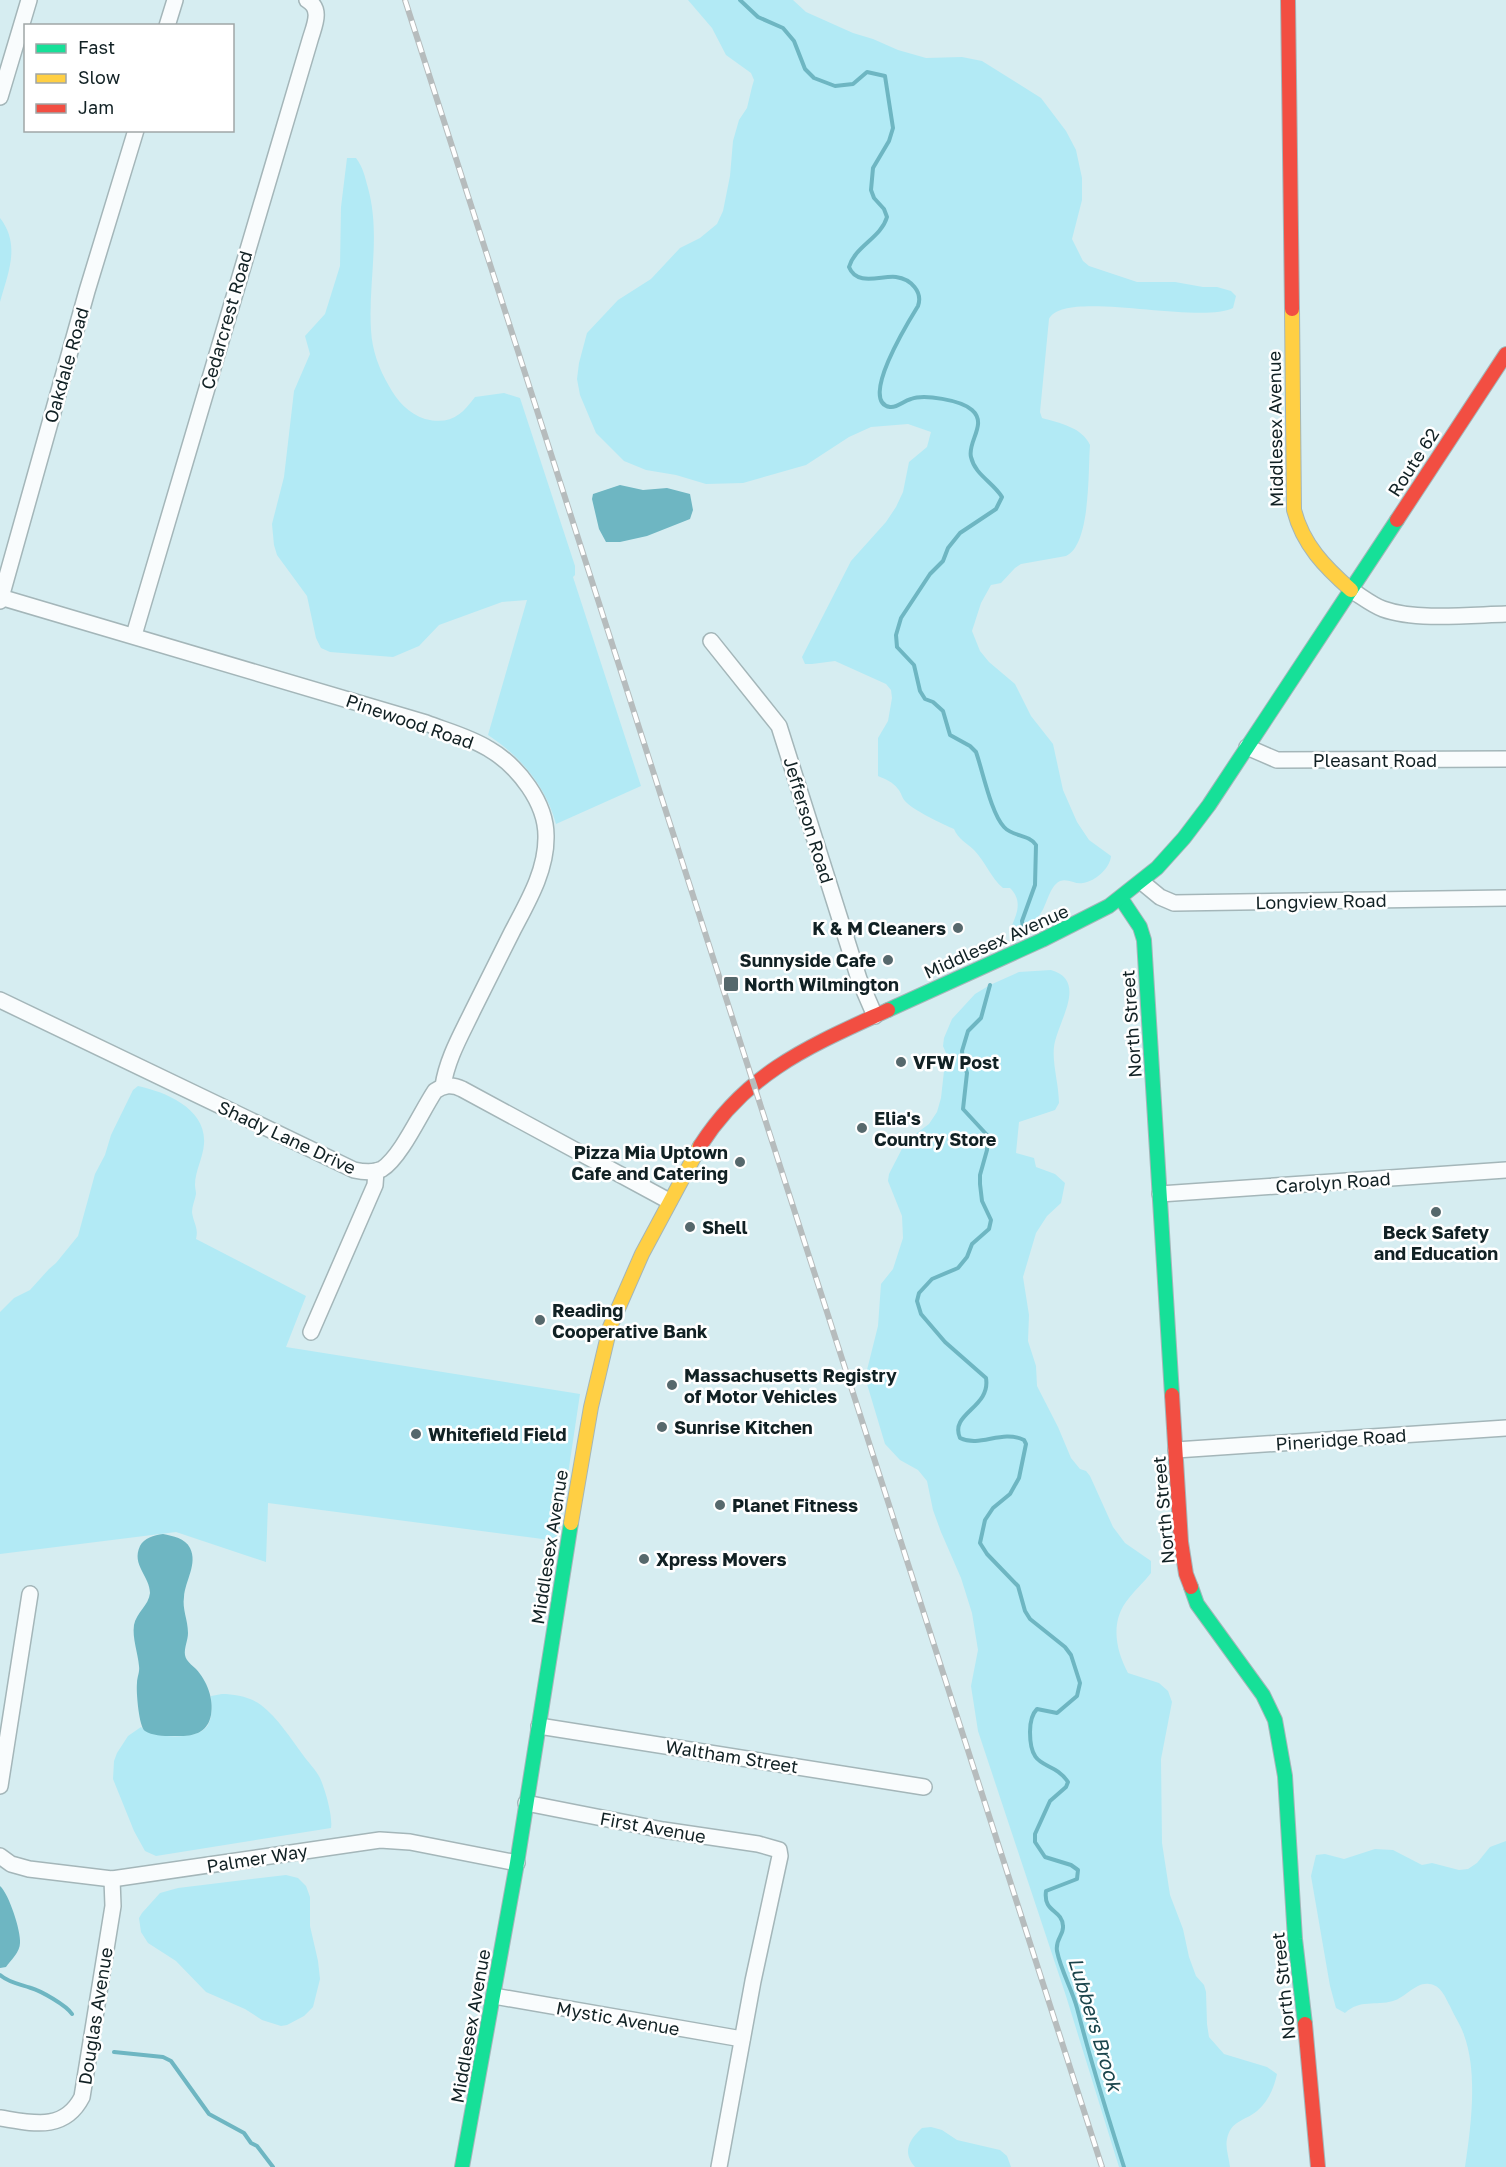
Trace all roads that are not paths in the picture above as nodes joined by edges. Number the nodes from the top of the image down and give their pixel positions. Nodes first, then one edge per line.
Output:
1 (28, 0) edge
2 (175, 0) edge
3 (1288, 0) edge
4 (311, 3) edge
5 (168, 24) edge
6 (0, 97) edge
7 (135, 132) edge
8 (1506, 354) edge
9 (1351, 590) junction
10 (0, 598) edge
11 (1506, 614) edge
12 (134, 635) junction
13 (711, 641) dead end
14 (1247, 747) junction
15 (1506, 759) edge
16 (1143, 883) junction
17 (1506, 898) edge
18 (1122, 900) junction
19 (0, 1000) edge
20 (875, 1016) junction
21 (443, 1086) junction
22 (1506, 1170) edge
23 (376, 1171) junction
24 (1160, 1194) junction
25 (669, 1201) junction
26 (311, 1332) dead end
27 (1506, 1428) edge
28 (1176, 1450) junction
29 (30, 1594) dead end
30 (539, 1726) junction
31 (0, 1786) edge
32 (924, 1787) dead end
33 (526, 1803) junction
34 (0, 1856) edge
35 (516, 1863) junction
36 (112, 1879) junction
37 (494, 1996) junction
38 (742, 2039) junction
39 (0, 2118) edge
40 (462, 2167) edge
41 (719, 2167) edge
42 (1318, 2167) edge

1 - 6 street
2 - 5 street
3 - 9 main road, Middlesex Avenue
4 - 12 street, Cedarcrest Road
7 - 10 street, Oakdale Road
8 - 9 main road, Route 62
9 - 11 street
9 - 14 main road, Middlesex Avenue
10 - 12 street, Pinewood Road
12 - 21 street, Pinewood Road
13 - 20 street, Jefferson Road
14 - 15 street, Pleasant Road
14 - 16 main road, Middlesex Avenue
16 - 17 street, Longview Road
16 - 18 main road, Middlesex Avenue
18 - 20 main road, Middlesex Avenue
18 - 24 main road, North Street
19 - 23 street, Shady Lane Drive
20 - 25 main road, Middlesex Avenue
21 - 23 street, Shady Lane Drive
21 - 25 street
22 - 24 street, Carolyn Road
23 - 26 street
24 - 28 main road, North Street
25 - 30 main road, Middlesex Avenue
27 - 28 street, Pineridge Road
28 - 42 main road, North Street
29 - 31 street
30 - 32 street, Waltham Street
30 - 33 main road, Middlesex Avenue
33 - 35 main road, Middlesex Avenue
33 - 38 street, First Avenue
34 - 36 street, Palmer Way
35 - 36 street, Palmer Way
35 - 37 main road, Middlesex Avenue
36 - 39 street, Douglas Avenue
37 - 38 street, Mystic Avenue
37 - 40 main road, Middlesex Avenue
38 - 41 street

